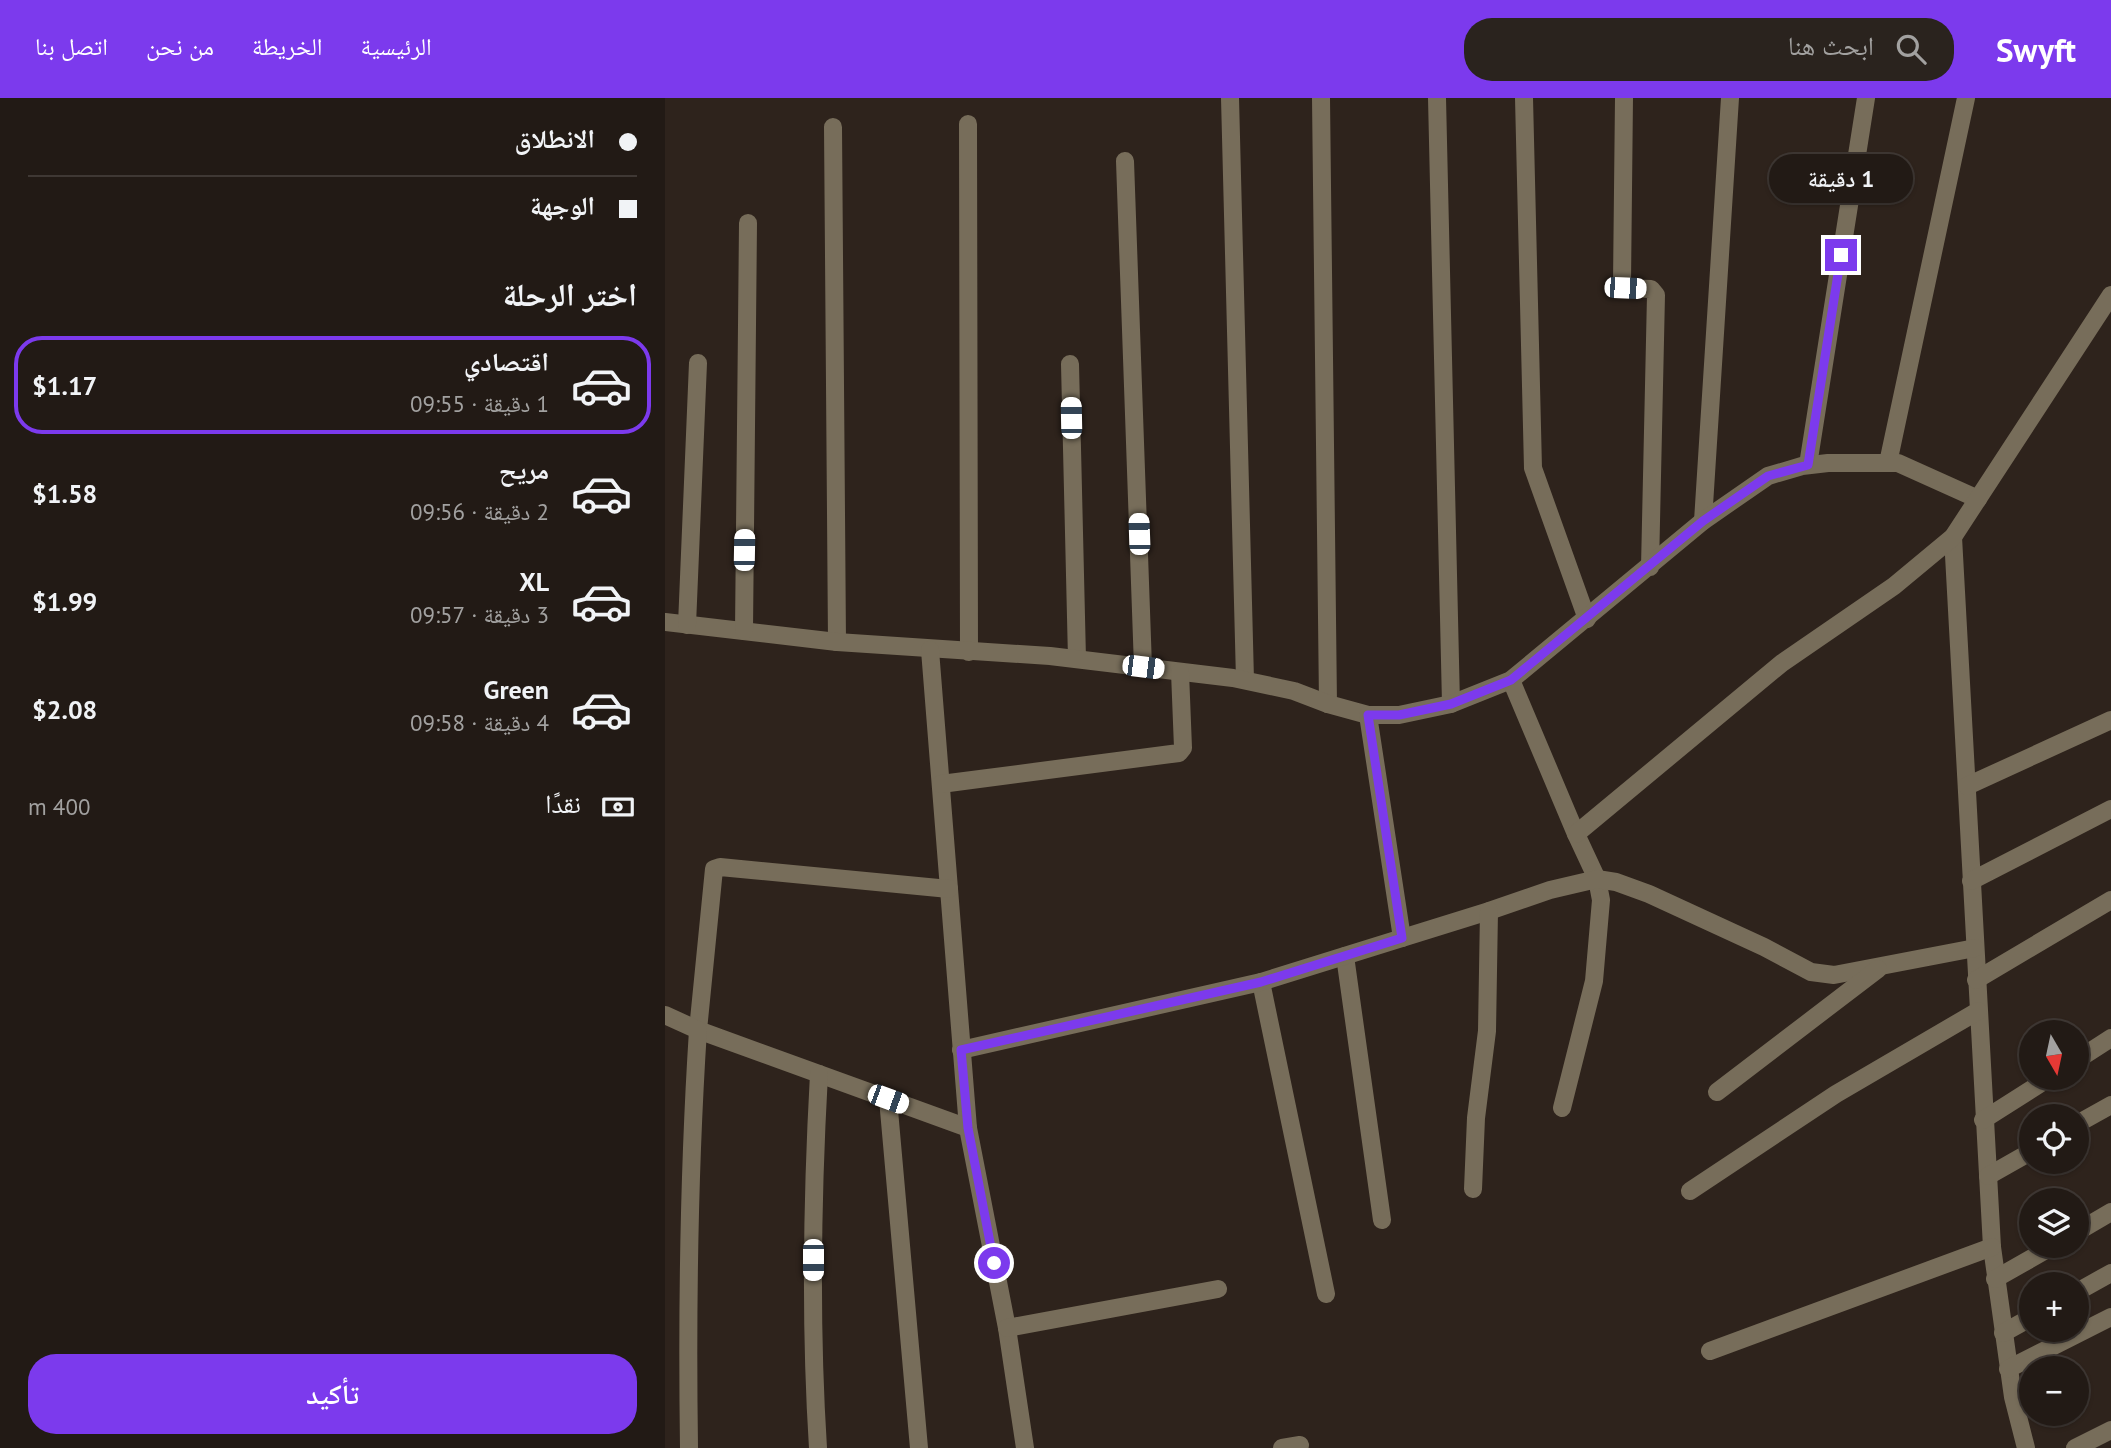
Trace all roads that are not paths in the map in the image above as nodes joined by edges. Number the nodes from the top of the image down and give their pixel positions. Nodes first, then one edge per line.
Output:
1 (1230, 98) edge
2 (1321, 98) edge
3 (1437, 98) edge
4 (1524, 98) edge
5 (1624, 98) edge
6 (1730, 98) edge
7 (1866, 98) edge
8 (1966, 98) edge
9 (968, 124) dead end
10 (833, 127) dead end
11 (1125, 161) dead end
12 (748, 223) dead end
13 (2111, 295) edge
14 (698, 363) dead end
15 (1070, 364) dead end
16 (1888, 463) junction
17 (1808, 465) junction
18 (1978, 499) junction
19 (1703, 521) junction
20 (1952, 537) junction
21 (1650, 567) junction
22 (1587, 619) junction
23 (665, 622) edge
24 (687, 625) junction
25 (744, 631) junction
26 (837, 642) junction
27 (930, 649) junction
28 (969, 652) junction
29 (1077, 659) junction
30 (1143, 667) junction
31 (1180, 672) junction
32 (1245, 680) junction
33 (1511, 680) junction
34 (1328, 704) junction
35 (1451, 704) junction
36 (1368, 715) junction
37 (2111, 720) edge
38 (941, 784) junction
39 (1967, 786) junction
40 (2111, 809) edge
41 (1576, 834) junction
42 (1597, 879) junction
43 (1971, 881) junction
44 (949, 889) junction
45 (2111, 900) edge
46 (1489, 911) junction
47 (1402, 938) junction
48 (1975, 948) junction
49 (1345, 956) junction
50 (1881, 967) junction
51 (1976, 980) junction
52 (1261, 982) junction
53 (1978, 1011) junction
54 (665, 1015) edge
55 (698, 1030) junction
56 (2111, 1038) edge
57 (961, 1050) junction
58 (2089, 1052) edge
59 (819, 1074) junction
60 (2030, 1090) edge
61 (1717, 1092) dead end
62 (888, 1099) junction
63 (2111, 1105) edge
64 (1562, 1108) dead end
65 (2089, 1118) edge
66 (1983, 1120) junction
67 (968, 1128) junction
68 (2019, 1158) edge
69 (1988, 1176) junction
70 (1472, 1189) dead end
71 (1690, 1191) dead end
72 (2111, 1212) edge
73 (1382, 1220) dead end
74 (2089, 1225) edge
75 (1992, 1247) junction
76 (2032, 1258) edge
77 (2111, 1273) edge
78 (1996, 1279) junction
79 (2089, 1285) edge
80 (1218, 1289) dead end
81 (1326, 1294) dead end
82 (2111, 1317) edge
83 (2019, 1324) edge
84 (1007, 1328) junction
85 (2003, 1333) junction
86 (1710, 1351) dead end
87 (2008, 1369) junction
88 (2111, 1430) edge
89 (689, 1448) edge
90 (818, 1448) edge
91 (919, 1448) edge
92 (1025, 1448) edge
93 (2026, 1448) edge
94 (2075, 1448) edge

1 - 32 street
2 - 34 street
3 - 35 street
4 - 22 street
5 - 21 street
6 - 19 street
7 - 17 street
8 - 16 street
9 - 28 street
10 - 26 street
11 - 30 street
12 - 25 street
13 - 18 street
14 - 24 street
15 - 29 street
16 - 17 street
16 - 18 street
17 - 19 street
18 - 20 street
19 - 21 street
20 - 39 street
20 - 41 street
21 - 22 street
22 - 33 street
23 - 24 street
24 - 25 street
25 - 26 street
26 - 27 street
27 - 28 street
27 - 38 street
28 - 29 street
29 - 30 street
30 - 31 street
31 - 32 street
31 - 38 street
32 - 34 street
33 - 35 street
33 - 41 street
34 - 36 street
35 - 36 street
36 - 47 street
37 - 39 street
38 - 44 street
39 - 43 street
40 - 43 street
41 - 42 street
42 - 46 street
42 - 50 street
42 - 64 street
43 - 48 street
44 - 55 street
44 - 57 street
45 - 51 street
46 - 47 street
46 - 70 street
47 - 49 street
48 - 50 street
48 - 51 street
49 - 52 street
49 - 73 street
50 - 61 street
51 - 53 street
52 - 57 street
52 - 81 street
53 - 66 street
53 - 71 street
54 - 55 street
55 - 59 street
55 - 89 street
56 - 58 street
57 - 67 street
59 - 62 street
59 - 90 street
60 - 66 street
62 - 67 street
62 - 91 street
63 - 65 street
66 - 69 street
67 - 84 street
68 - 69 street
69 - 75 street
72 - 74 street
75 - 78 street
75 - 86 street
76 - 78 street
77 - 79 street
78 - 85 street
80 - 84 street
82 - 87 street
83 - 85 street
84 - 92 street
85 - 87 street
87 - 93 street
88 - 94 street

